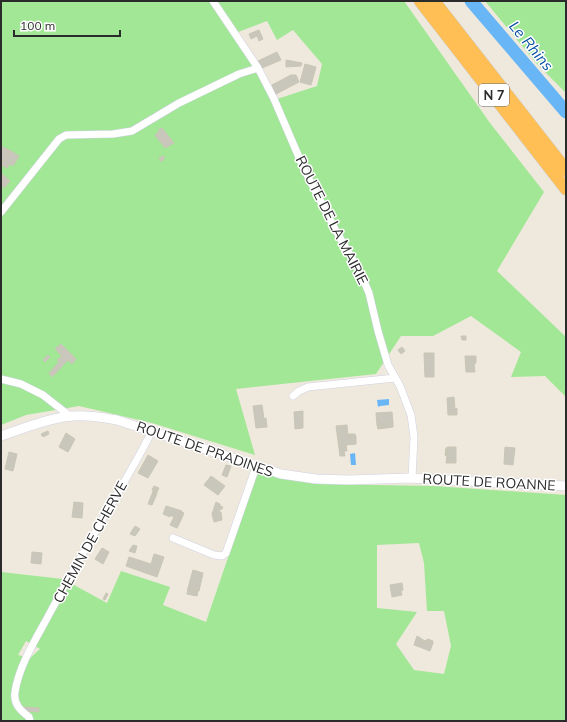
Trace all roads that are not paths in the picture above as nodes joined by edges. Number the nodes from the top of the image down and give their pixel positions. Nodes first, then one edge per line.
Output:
1 (213, 1) edge
2 (420, 1) edge
3 (434, 1) edge
4 (258, 68) junction
5 (566, 170) edge
6 (566, 189) edge
7 (1, 212) edge
8 (395, 378) junction
9 (1, 379) edge
10 (293, 396) dead end
11 (71, 417) junction
12 (152, 431) junction
13 (1, 436) edge
14 (256, 467) junction
15 (412, 478) junction
16 (566, 486) edge
17 (172, 538) dead end
18 (30, 721) edge

1 - 4 street, ROUTE DE LA MAIRIE
2 - 6 highway, N 7
3 - 5 highway, N 7
4 - 7 street
4 - 8 street, ROUTE DE LA MAIRIE
8 - 10 street
8 - 15 street, ROUTE DE LA MAIRIE
9 - 11 street
11 - 12 street, ROUTE DE PRADINES
11 - 13 street, ROUTE DE PRADINES
12 - 14 street, ROUTE DE PRADINES
12 - 18 street, CHEMIN DE CHERVE
14 - 15 street, ROUTE DE PRADINES
14 - 17 street
15 - 16 street, ROUTE DE ROANNE

